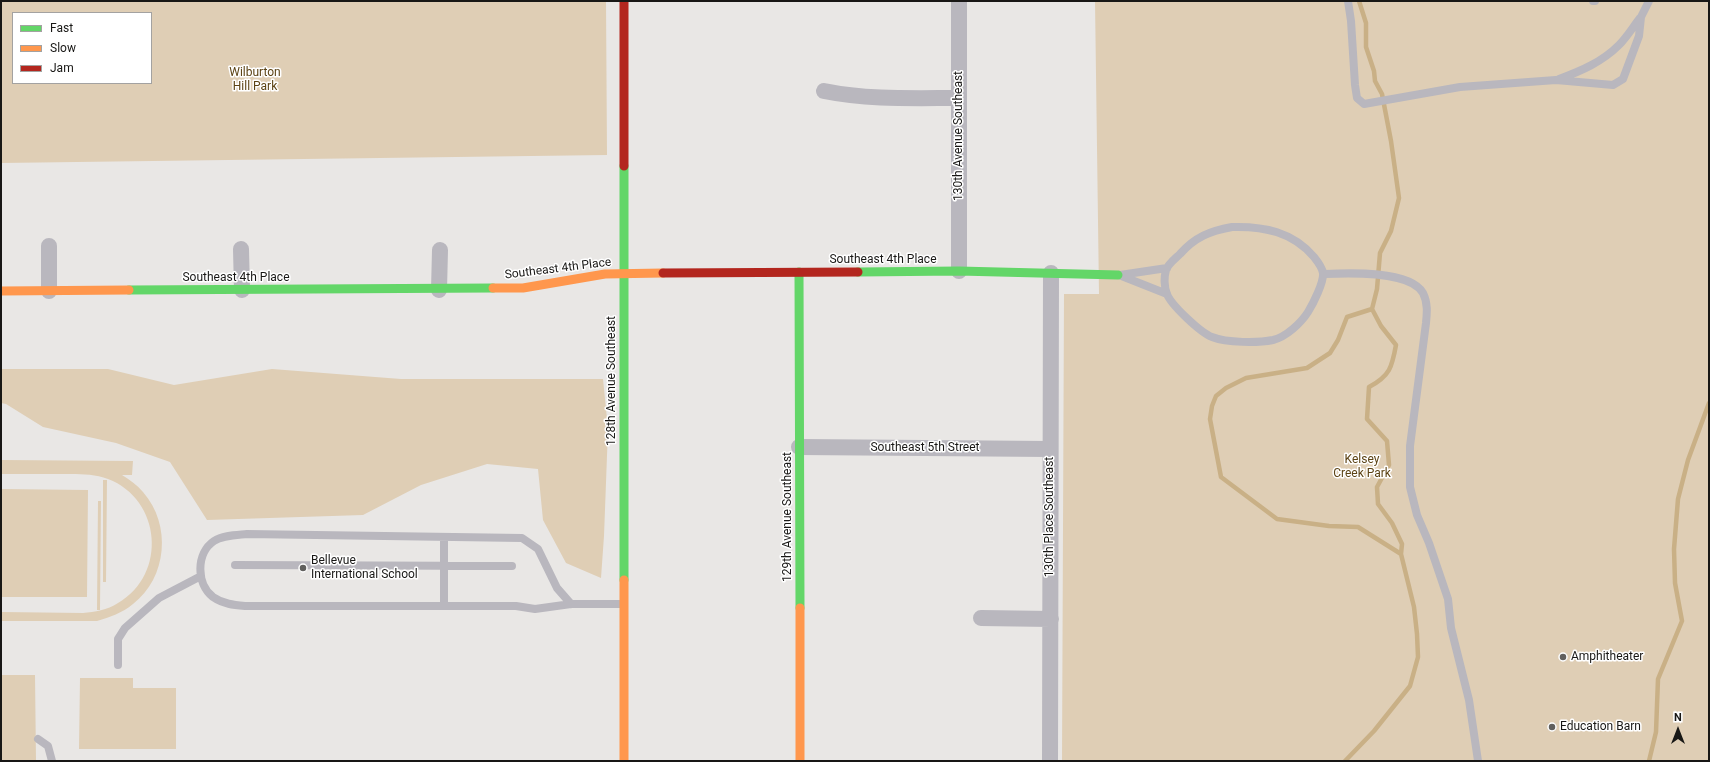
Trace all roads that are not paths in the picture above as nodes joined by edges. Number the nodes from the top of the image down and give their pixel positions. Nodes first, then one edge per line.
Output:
1 (624, 1) edge
2 (959, 1) edge
3 (1348, 1) edge
4 (1649, 1) edge
5 (1641, 17) junction
6 (1556, 80) junction
7 (824, 91) dead end
8 (959, 98) junction
9 (49, 246) dead end
10 (242, 249) dead end
11 (440, 250) dead end
12 (1166, 268) junction
13 (959, 271) junction
14 (799, 272) junction
15 (624, 274) junction
16 (1051, 274) junction
17 (1324, 274) junction
18 (1118, 275) junction
19 (242, 290) junction
20 (440, 290) junction
21 (1, 291) edge
22 (49, 291) junction
23 (1167, 294) junction
24 (800, 448) junction
25 (1050, 449) junction
26 (444, 537) junction
27 (235, 565) dead end
28 (444, 566) junction
29 (512, 566) dead end
30 (201, 576) junction
31 (571, 604) junction
32 (624, 604) junction
33 (444, 606) junction
34 (981, 618) dead end
35 (1051, 619) junction
36 (118, 665) dead end
37 (38, 739) dead end
38 (52, 761) edge
39 (624, 761) edge
40 (800, 761) edge
41 (1050, 761) edge
42 (1478, 761) edge

1 - 15 street, 128th Avenue Southeast
2 - 8 street, 130th Avenue Southeast
3 - 6 lane
4 - 5 lane
5 - 6 lane
5 - 6 lane
7 - 8 street
8 - 13 street, 130th Avenue Southeast
9 - 22 street
10 - 19 street
11 - 20 street
12 - 17 lane
12 - 18 lane
12 - 23 lane
13 - 14 street, Southeast 4th Place
13 - 16 street, Southeast 4th Place
14 - 15 street, Southeast 4th Place
14 - 24 street, 129th Avenue Southeast
15 - 20 street, Southeast 4th Place
15 - 32 street, 128th Avenue Southeast
16 - 18 street, Southeast 4th Place
16 - 25 street, 130th Place Southeast
17 - 23 lane
17 - 42 lane
18 - 23 lane
19 - 20 street, Southeast 4th Place
19 - 22 street, Southeast 4th Place
21 - 22 street, Southeast 4th Place
24 - 25 street, Southeast 5th Street
24 - 40 street, 129th Avenue Southeast
25 - 35 street, 130th Place Southeast
26 - 28 lane
26 - 30 lane
26 - 31 lane
27 - 28 lane
28 - 29 lane
28 - 33 lane
30 - 33 lane
30 - 36 lane
31 - 32 lane
31 - 33 lane
32 - 39 street, 128th Avenue Southeast
34 - 35 street
35 - 41 street, 130th Place Southeast
37 - 38 lane

